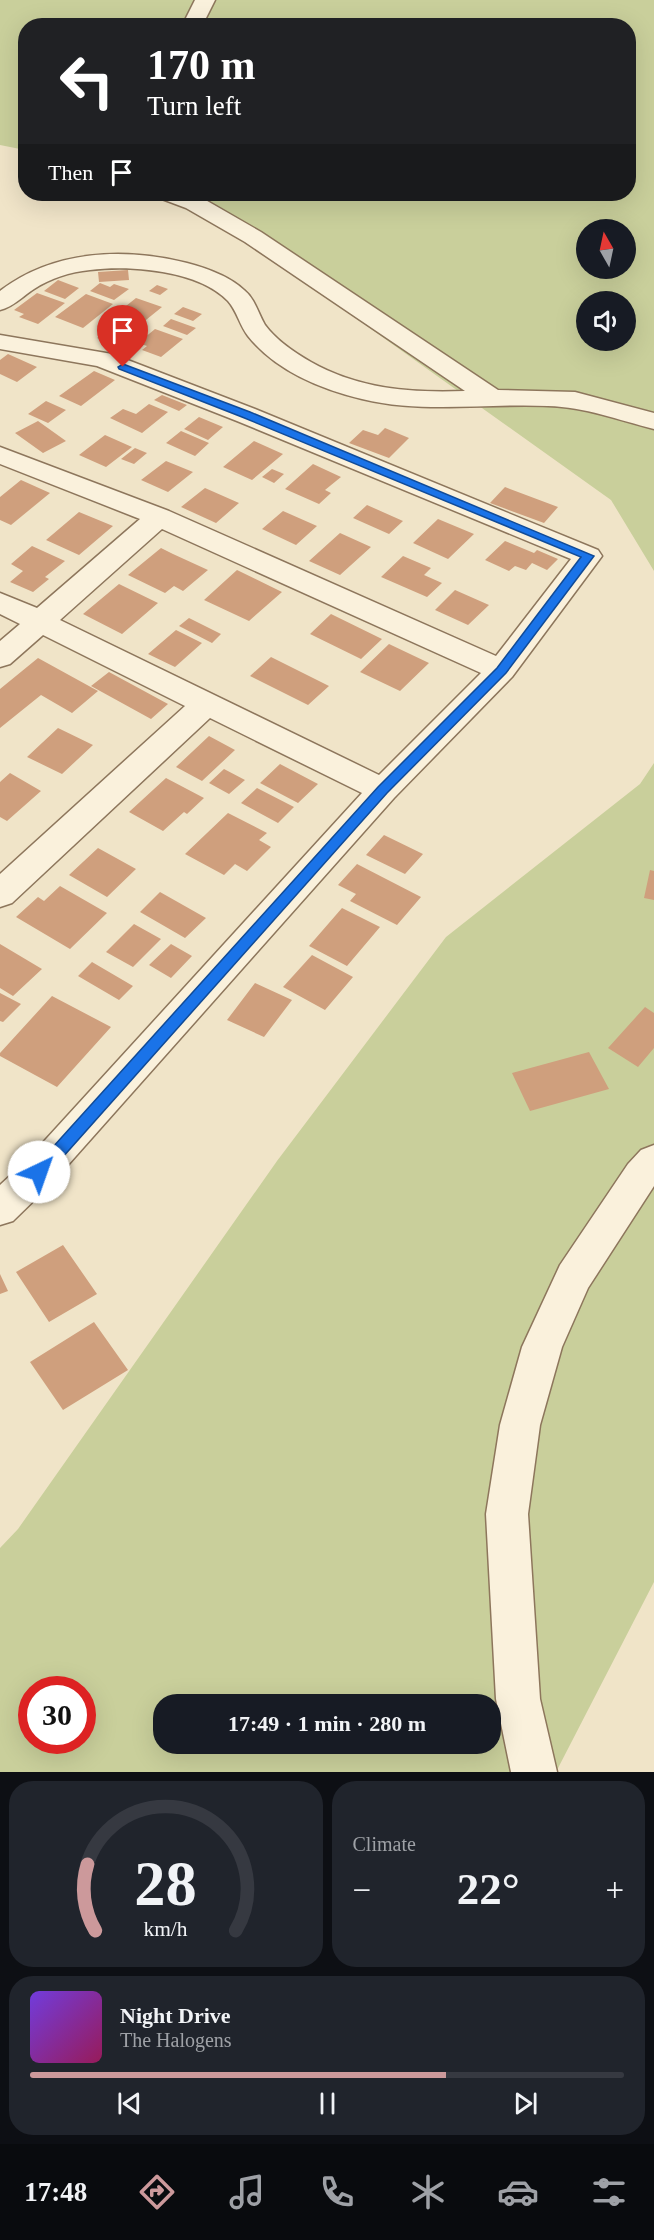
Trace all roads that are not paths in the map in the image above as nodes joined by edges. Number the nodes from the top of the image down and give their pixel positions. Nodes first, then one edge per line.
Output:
1 (205, 0) edge
2 (196, 18) edge
3 (189, 201) edge
4 (0, 303) edge
5 (0, 342) edge
6 (491, 397) junction
7 (654, 421) edge
8 (0, 455) edge
9 (159, 517) junction
10 (0, 602) edge
11 (39, 621) junction
12 (0, 657) edge
13 (501, 670) junction
14 (206, 704) junction
15 (383, 790) junction
16 (0, 894) edge
17 (654, 1161) edge
18 (0, 1209) edge
19 (534, 1772) edge

1 - 2 street
3 - 6 street
4 - 6 street
5 - 13 street
6 - 7 street
8 - 9 street
9 - 11 street
9 - 13 street
10 - 11 street
11 - 12 street
11 - 14 street
13 - 15 street
14 - 15 street
14 - 16 street
15 - 18 street
17 - 19 street

